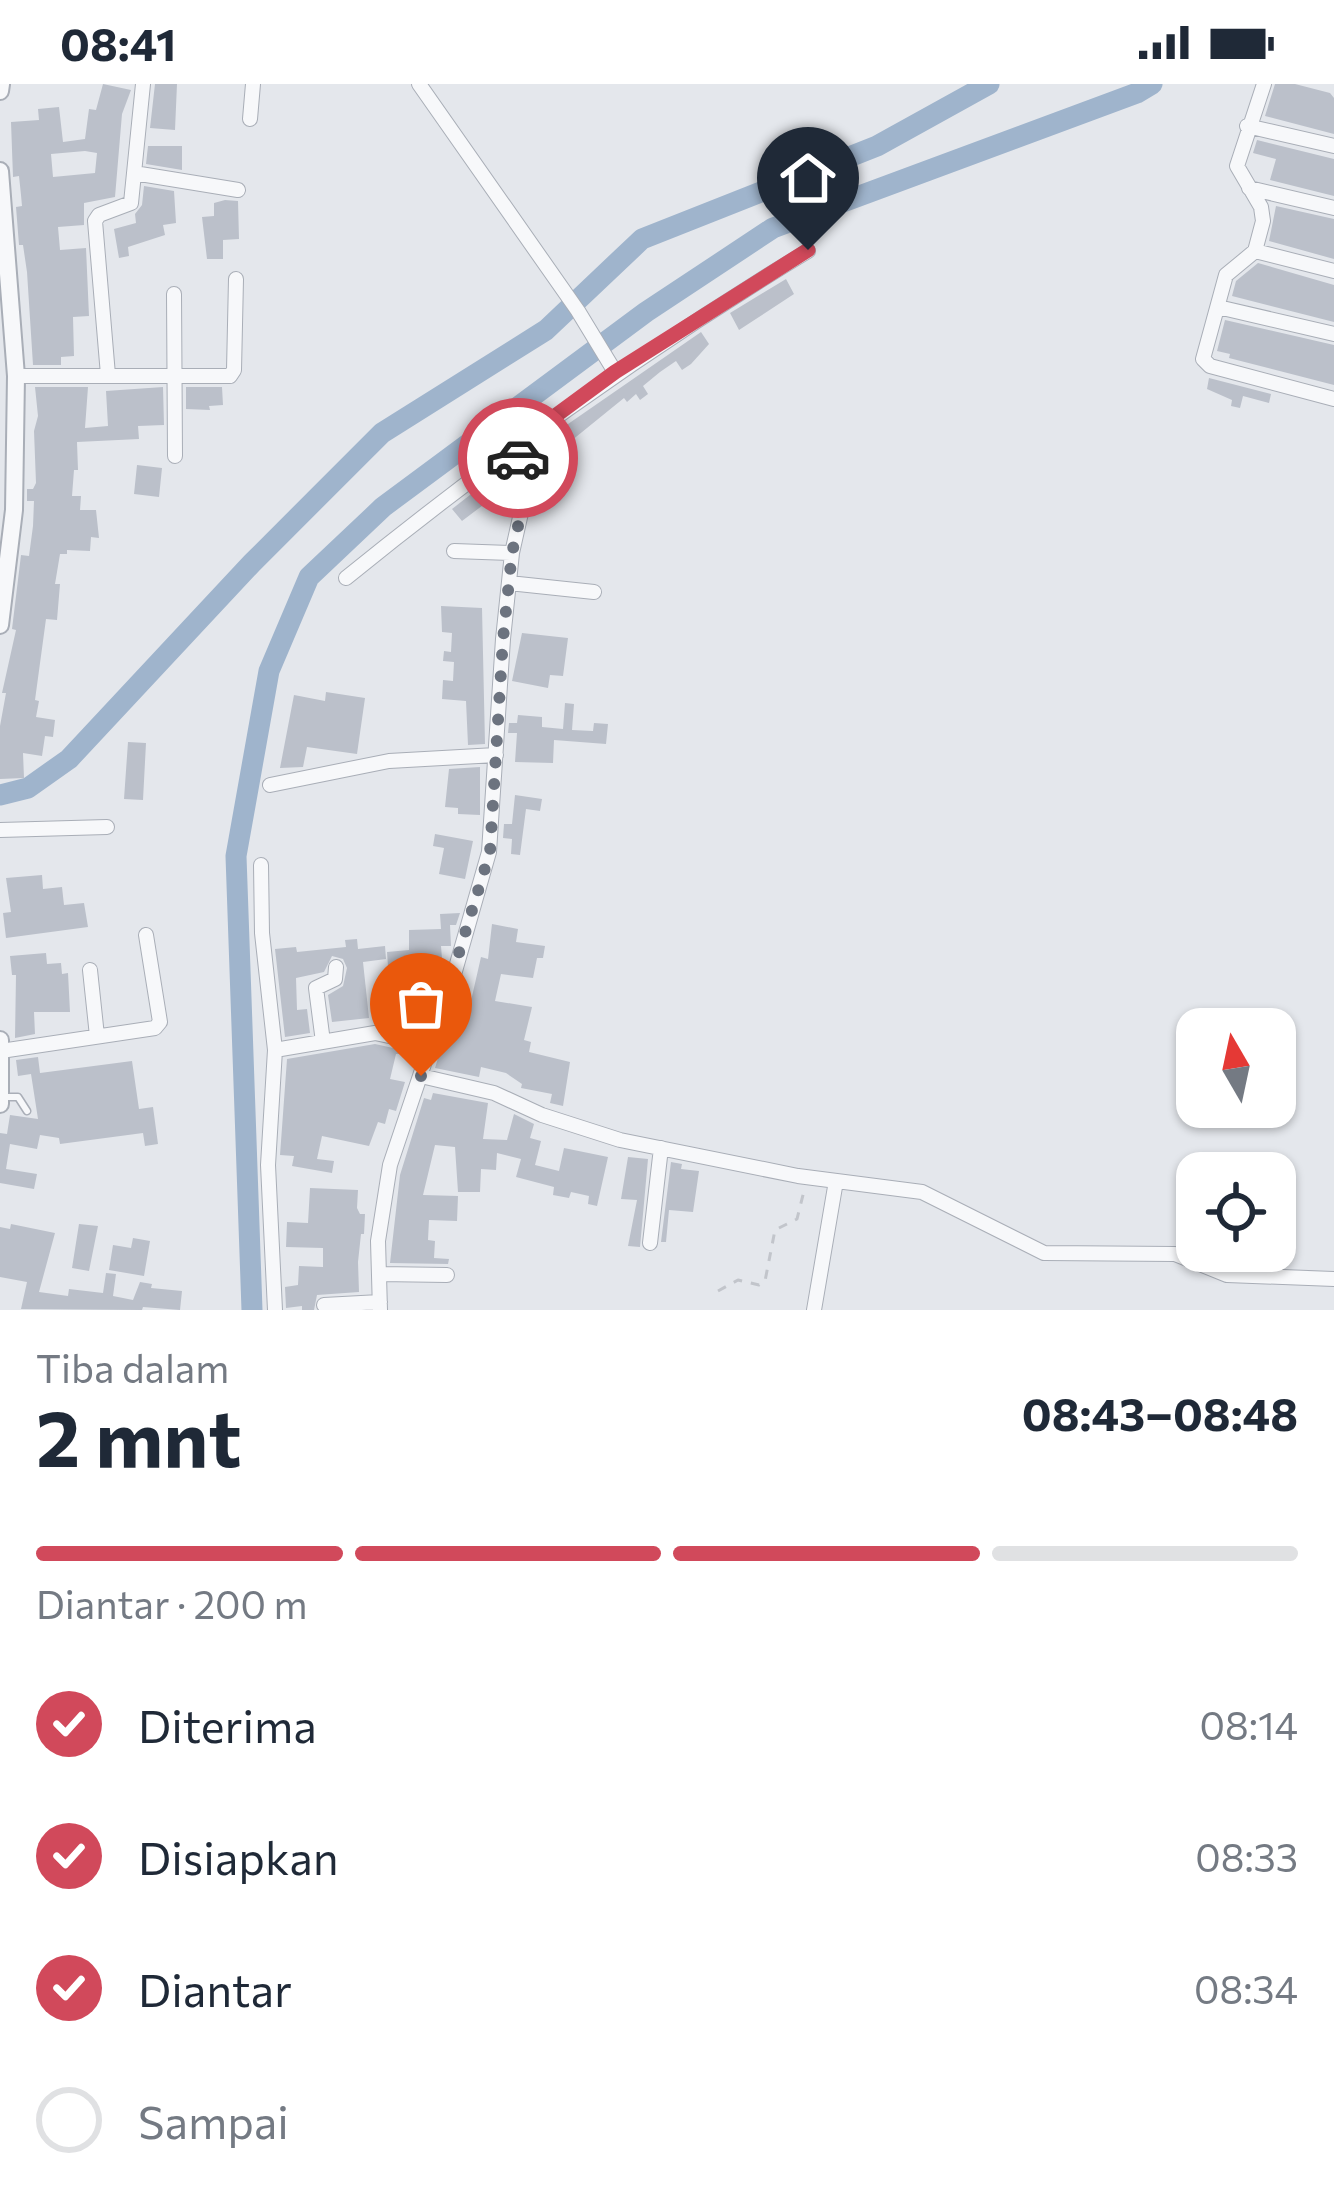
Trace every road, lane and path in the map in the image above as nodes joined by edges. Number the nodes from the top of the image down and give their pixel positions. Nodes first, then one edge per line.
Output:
1 (143, 84) edge
2 (253, 84) edge
3 (419, 84) edge
4 (1264, 84) edge
5 (250, 119) dead end
6 (1247, 126) junction
7 (1334, 146) edge
8 (0, 171) edge
9 (134, 173) junction
10 (1249, 188) junction
11 (238, 190) dead end
12 (1334, 208) edge
13 (808, 250) dead end
14 (1255, 251) junction
15 (4, 264) edge
16 (1334, 271) edge
17 (236, 279) dead end
18 (174, 294) dead end
19 (1218, 307) junction
20 (1334, 334) edge
21 (612, 368) junction
22 (108, 375) junction
23 (16, 376) junction
24 (176, 376) junction
25 (1334, 399) edge
26 (8, 429) edge
27 (517, 444) junction
28 (176, 456) dead end
29 (454, 551) dead end
30 (512, 553) junction
31 (346, 578) dead end
32 (509, 583) junction
33 (594, 592) dead end
34 (0, 625) edge
35 (496, 755) junction
36 (270, 784) dead end
37 (107, 827) dead end
38 (0, 830) edge
39 (261, 865) dead end
40 (146, 935) dead end
41 (336, 967) dead end
42 (90, 970) dead end
43 (98, 1036) junction
44 (0, 1040) edge
45 (323, 1042) junction
46 (431, 1045) junction
47 (275, 1050) junction
48 (1, 1051) edge
49 (421, 1076) junction
50 (1, 1100) edge
51 (27, 1111) dead end
52 (661, 1148) junction
53 (807, 1177) junction
54 (836, 1181) junction
55 (650, 1243) dead end
56 (380, 1274) junction
57 (447, 1276) dead end
58 (1334, 1280) edge
59 (718, 1291) dead end
60 (324, 1305) dead end
61 (380, 1306) edge
62 (275, 1310) edge
63 (814, 1310) edge

1 - 9 street
2 - 5 street
3 - 21 street
4 - 6 street
6 - 7 street
6 - 10 street
8 - 15 street
9 - 11 street
9 - 22 street
10 - 12 street
10 - 14 street
13 - 21 street
14 - 16 street
14 - 19 street
15 - 23 street
17 - 24 street
18 - 24 street
19 - 20 street
19 - 25 street
21 - 27 street
22 - 23 street
22 - 24 street
23 - 26 street
24 - 28 street
26 - 34 street
27 - 30 street
27 - 31 street
29 - 30 street
30 - 32 street
32 - 33 street
32 - 35 street
35 - 36 street
35 - 46 street
37 - 38 street
39 - 47 street
40 - 43 street
41 - 45 street
42 - 43 street
43 - 48 street
44 - 48 street
45 - 46 street
45 - 47 street
46 - 49 street
47 - 62 street
48 - 50 street
49 - 52 street
49 - 56 street
50 - 51 lane
52 - 53 street
52 - 55 street
53 - 54 street
53 - 59 path
54 - 58 street
54 - 63 street
56 - 57 street
56 - 61 street
60 - 61 street

